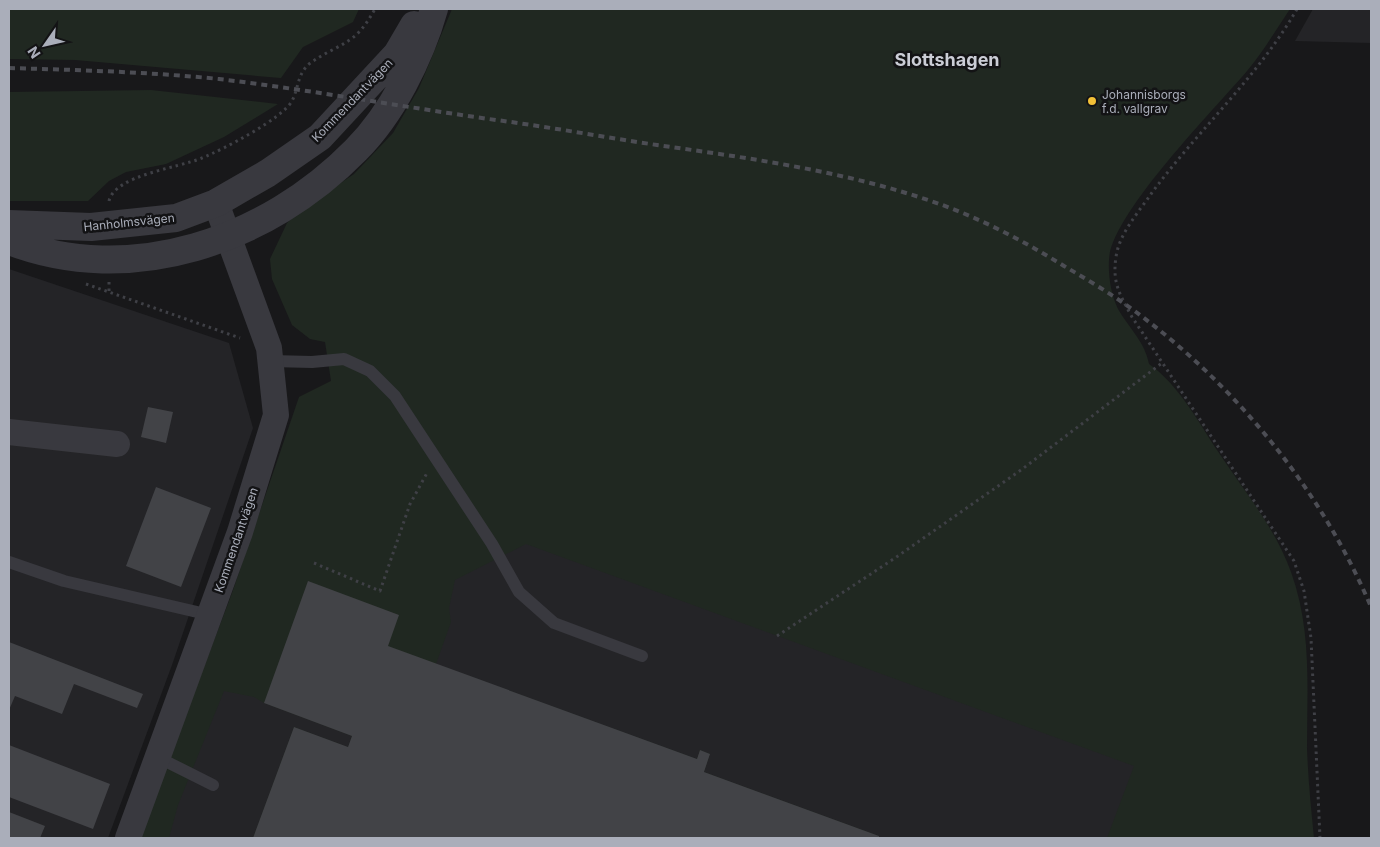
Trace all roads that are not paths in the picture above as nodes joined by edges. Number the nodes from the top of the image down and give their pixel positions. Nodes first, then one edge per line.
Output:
1 (424, 9) edge
2 (434, 9) edge
3 (216, 203) junction
4 (9, 224) edge
5 (229, 237) junction
6 (9, 241) edge
7 (270, 354) junction
8 (9, 432) edge
9 (117, 444) dead end
10 (9, 562) edge
11 (210, 615) junction
12 (642, 656) dead end
13 (156, 757) junction
14 (214, 785) dead end
15 (128, 838) edge

1 - 3 street, Kommendantvägen
2 - 5 street, Kommendantvägen
3 - 4 street, Hanholmsvägen
3 - 5 street, Kommendantvägen
5 - 6 street
5 - 7 street, Kommendantvägen
7 - 11 street, Kommendantvägen
7 - 12 lane
8 - 9 street
10 - 11 lane
11 - 13 street, Kommendantvägen
13 - 14 lane
13 - 15 street, Kommendantvägen

